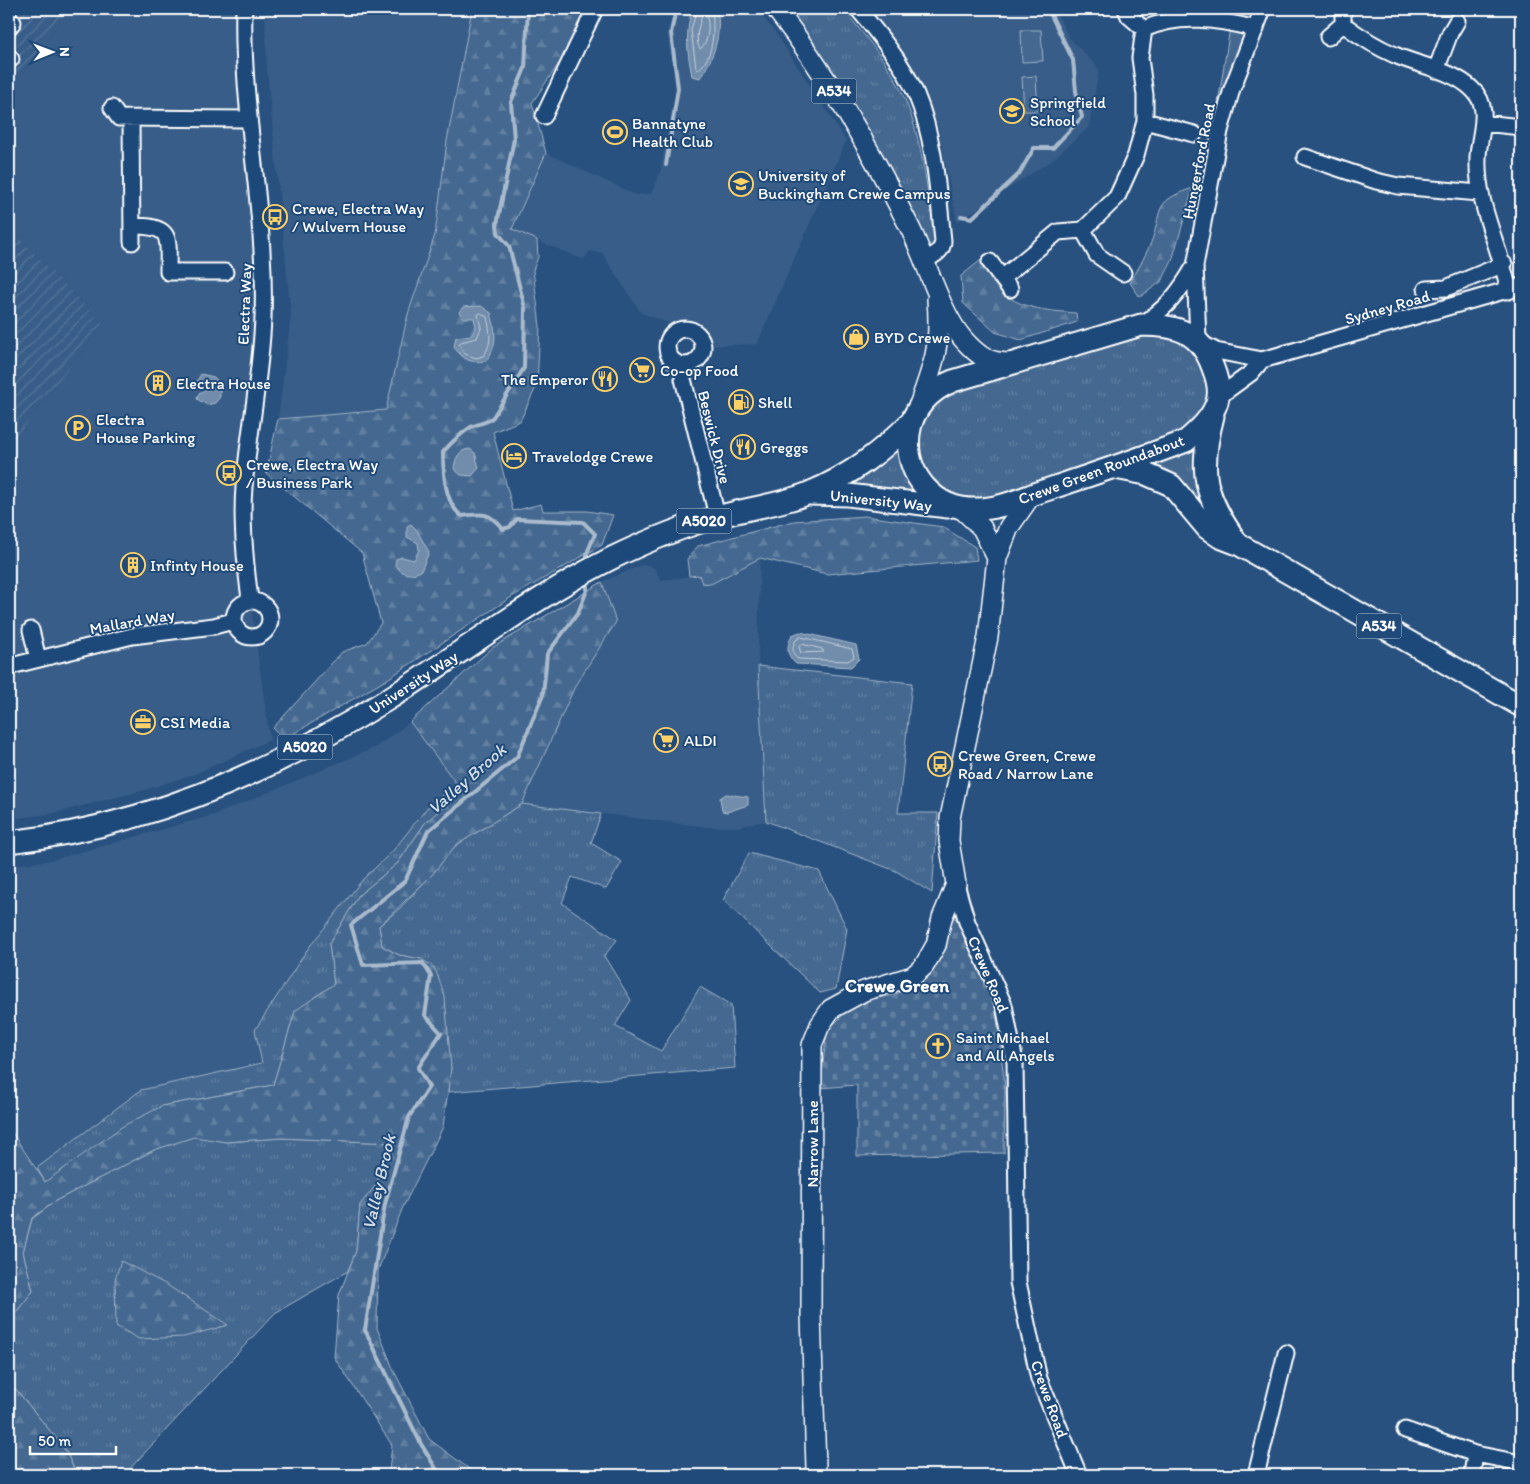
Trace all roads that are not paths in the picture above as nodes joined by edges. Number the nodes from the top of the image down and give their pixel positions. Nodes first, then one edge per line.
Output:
1 (244, 9) edge
2 (595, 9) edge
3 (776, 9) edge
4 (858, 9) edge
5 (1126, 9) edge
6 (1262, 9) edge
7 (1343, 16) edge
8 (1457, 21) dead end
9 (1144, 29) junction
10 (1256, 29) junction
11 (1328, 37) dead end
12 (1436, 70) junction
13 (112, 108) dead end
14 (544, 116) dead end
15 (131, 118) junction
16 (248, 119) junction
17 (1145, 121) junction
18 (1484, 123) junction
19 (1521, 127) edge
20 (1194, 134) dead end
21 (1305, 157) dead end
22 (1480, 193) junction
23 (1083, 230) junction
24 (925, 260) junction
25 (990, 262) dead end
26 (1504, 264) junction
27 (1195, 266) junction
28 (225, 272) dead end
29 (1123, 273) dead end
30 (936, 289) junction
31 (1426, 289) dead end
32 (1515, 289) edge
33 (1141, 325) junction
34 (1199, 341) junction
35 (1262, 360) junction
36 (1013, 363) junction
37 (683, 365) dead end
38 (1217, 401) junction
39 (914, 416) junction
40 (1114, 468) junction
41 (807, 494) junction
42 (1032, 494) junction
43 (959, 509) junction
44 (717, 516) junction
45 (1238, 544) junction
46 (997, 558) junction
47 (250, 600) junction
48 (233, 621) junction
49 (31, 630) dead end
50 (38, 659) junction
51 (14, 665) dead end
52 (1521, 706) edge
53 (9, 842) edge
54 (956, 884) junction
55 (1286, 1353) dead end
56 (1405, 1430) dead end
57 (1475, 1454) junction
58 (1521, 1463) edge
59 (814, 1475) edge
60 (1079, 1475) edge
61 (1256, 1475) edge
62 (1472, 1475) edge

1 - 16 street, Electra Way
2 - 14 street
3 - 24 main road, A534
4 - 24 street
5 - 9 street
6 - 10 street, Hungerford Road
7 - 11 street
7 - 12 street
8 - 12 street
9 - 10 street
9 - 17 street
10 - 27 street, Hungerford Road
12 - 18 street
13 - 15 street
15 - 16 street
15 - 28 street
16 - 47 street, Electra Way
17 - 20 street
17 - 23 street
18 - 19 street
18 - 22 street
21 - 22 street
22 - 26 street
23 - 25 street
23 - 29 street
24 - 30 main road, A534
26 - 31 street, Sydney Road
26 - 32 street
27 - 33 street, Hungerford Road
27 - 34 street, Hungerford Road
30 - 36 main road, A534
30 - 39 main road, A534
32 - 35 street, Sydney Road
33 - 34 highway
33 - 36 highway
34 - 35 street, Sydney Road
34 - 38 highway
35 - 38 street, Sydney Road
36 - 39 highway
37 - 44 street, Beswick Drive
38 - 40 highway, Crewe Green Roundabout
38 - 45 highway, A534
39 - 41 highway, University Way / A5020
39 - 43 highway, Crewe Green Roundabout
40 - 42 highway, Crewe Green Roundabout
40 - 45 highway, A534
41 - 43 highway, University Way / A5020
41 - 44 highway, University Way / A5020
42 - 43 highway, Crewe Green Roundabout
42 - 46 main road, Crewe Road
43 - 46 main road
44 - 53 highway, University Way / A5020
45 - 52 highway, A534
46 - 54 main road, Crewe Road
47 - 48 street
47 - 48 street
48 - 50 street, Mallard Way
49 - 50 street
50 - 51 street, Mallard Way
54 - 59 main road, Narrow Lane
54 - 60 street, Crewe Road
55 - 61 street
56 - 57 street
57 - 58 street
57 - 62 street

